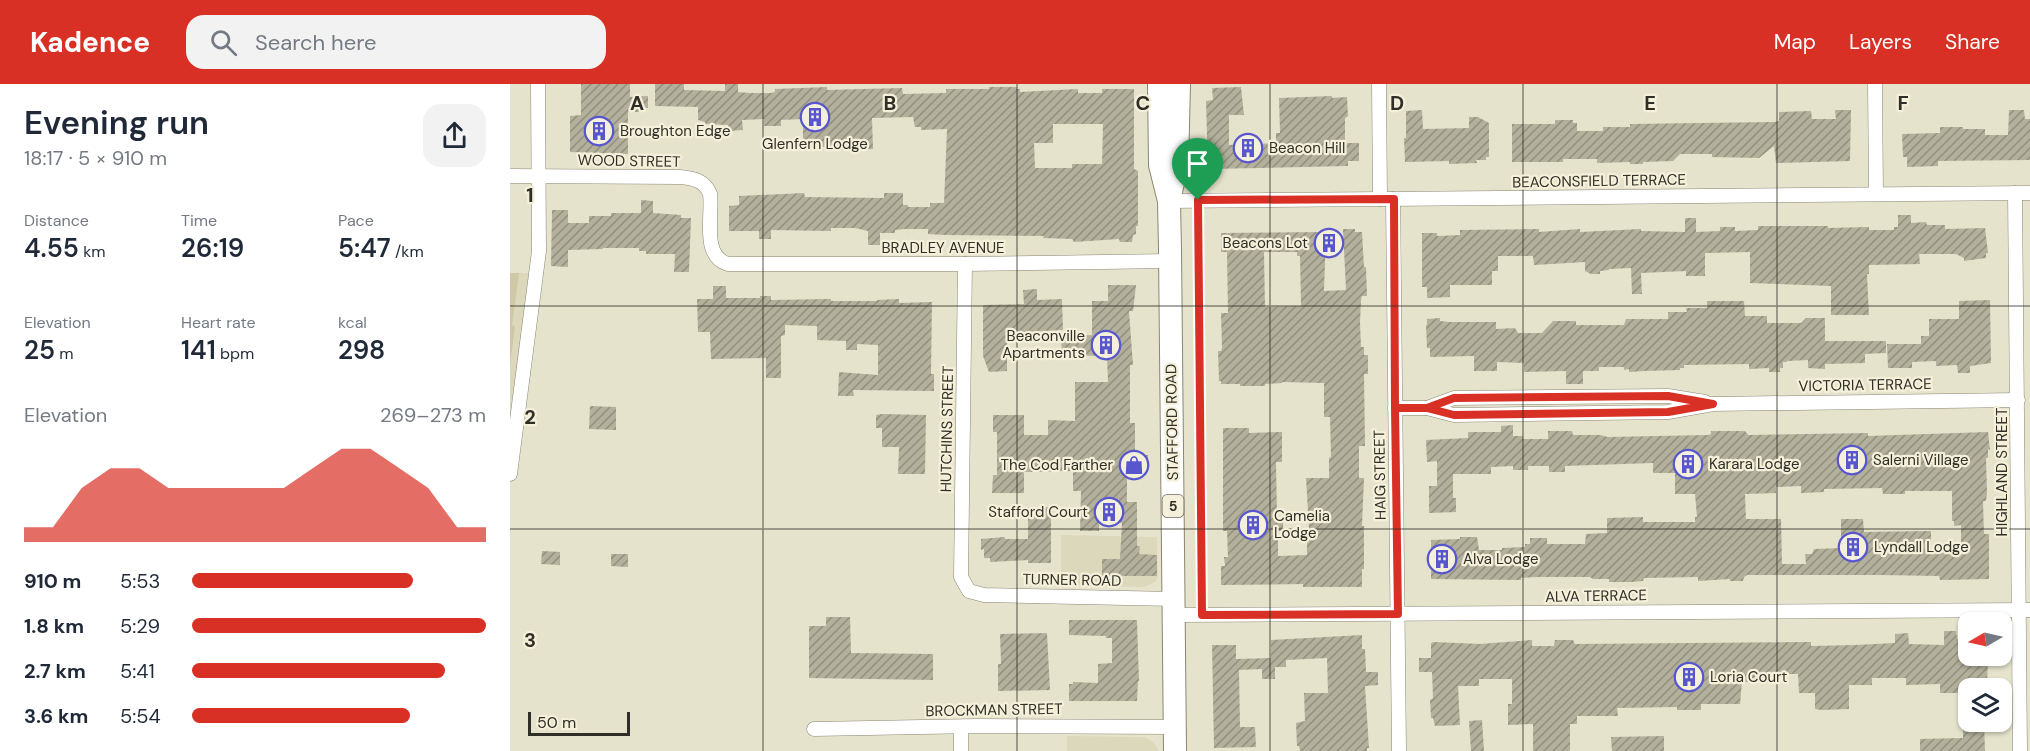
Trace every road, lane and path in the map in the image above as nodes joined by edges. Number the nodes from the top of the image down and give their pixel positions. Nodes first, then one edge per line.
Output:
1 (538, 84) edge
2 (1159, 84) edge
3 (1179, 84) edge
4 (1379, 84) edge
5 (1875, 84) edge
6 (510, 176) edge
7 (538, 176) junction
8 (2015, 193) junction
9 (2030, 193) edge
10 (1876, 194) junction
11 (1387, 199) junction
12 (1198, 200) junction
13 (1168, 201) junction
14 (717, 258) joint
15 (1170, 261) junction
16 (965, 264) junction
17 (2018, 400) junction
18 (1395, 408) junction
19 (510, 474) edge
20 (969, 591) joint
21 (1174, 607) junction
22 (2024, 610) edge
23 (1398, 614) junction
24 (1202, 615) junction
25 (961, 727) junction
26 (1175, 727) junction
27 (814, 729) dead end
28 (961, 751) edge
29 (1175, 751) edge
30 (1399, 751) edge
31 (2020, 751) edge

1 - 7 street
2 - 13 highway, STAFFORD ROAD / 5
3 - 13 highway, STAFFORD ROAD / 5
4 - 11 street, HAIG STREET
5 - 10 street
6 - 7 street, WOOD STREET
7 - 14 street, WOOD STREET
7 - 19 street
8 - 9 street, BEACONSFIELD TERRACE
8 - 10 street, BEACONSFIELD TERRACE
8 - 17 street, HIGHLAND STREET
10 - 11 street, BEACONSFIELD TERRACE
11 - 12 street, BEACONSFIELD TERRACE
11 - 18 street, HAIG STREET
12 - 13 street, BEACONSFIELD TERRACE
12 - 24 lane, STAFFORD ROAD
13 - 15 highway, STAFFORD ROAD / 5
14 - 16 street, BRADLEY AVENUE
15 - 16 street, BRADLEY AVENUE
15 - 21 highway, STAFFORD ROAD / 5
16 - 20 street, HUTCHINS STREET
17 - 18 street, VICTORIA TERRACE
17 - 22 street, HIGHLAND STREET
18 - 23 street, HAIG STREET
20 - 21 street, TURNER ROAD
21 - 24 street, ALVA TERRACE
21 - 26 highway, STAFFORD ROAD / 5
22 - 23 street, ALVA TERRACE
22 - 31 street, HIGHLAND STREET
23 - 24 street, ALVA TERRACE
23 - 30 street, HAIG STREET
25 - 26 street, BROCKMAN STREET
25 - 27 street, BROCKMAN STREET
25 - 28 street
26 - 29 highway, STAFFORD ROAD / 5

